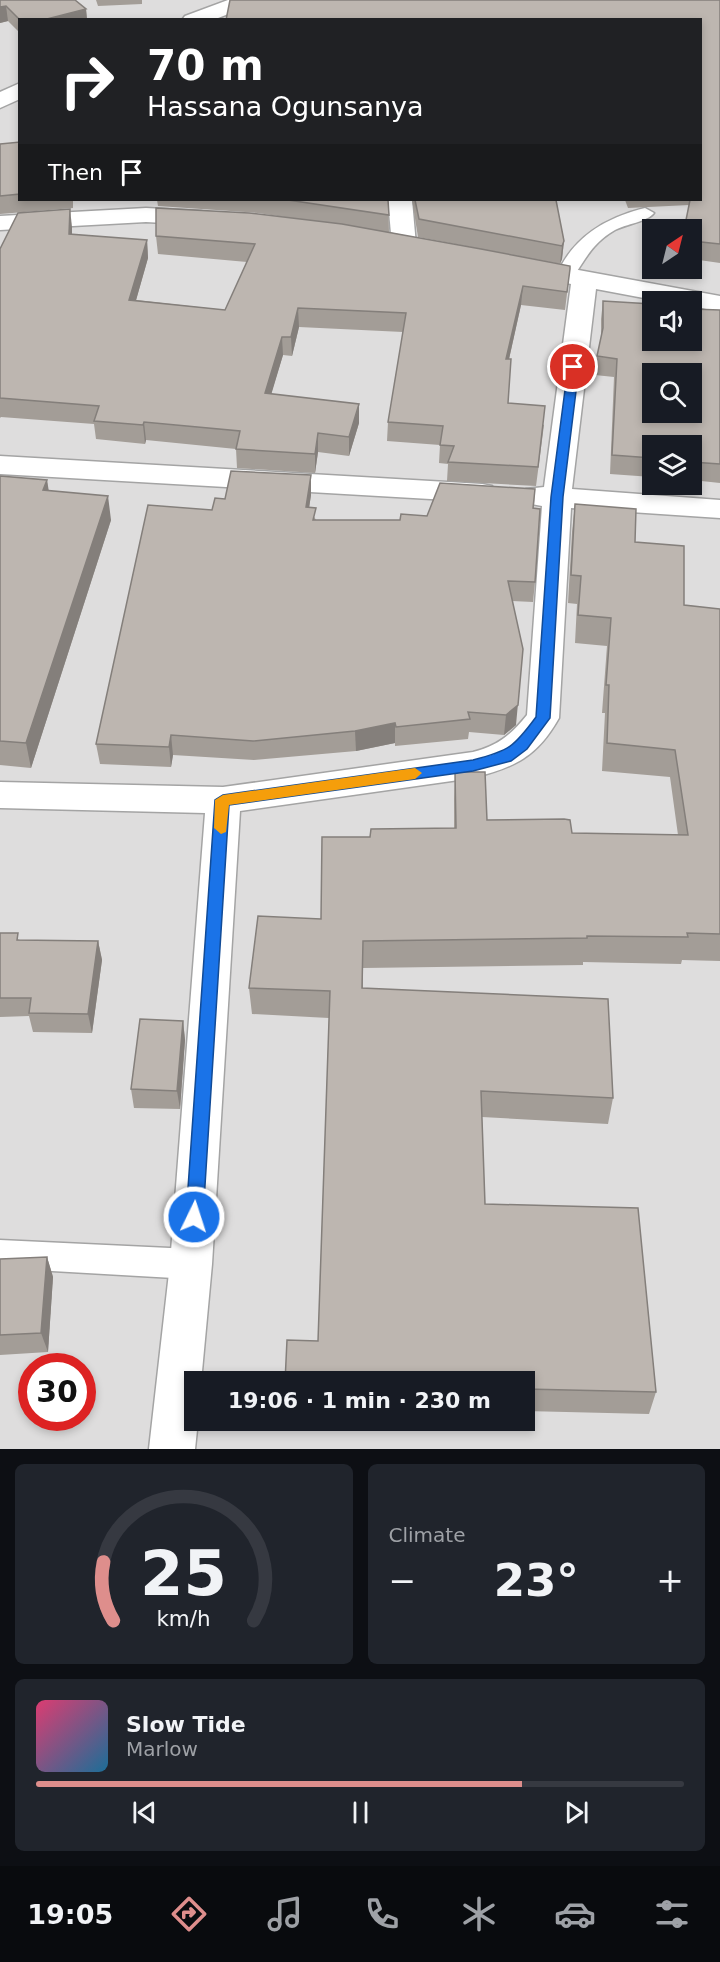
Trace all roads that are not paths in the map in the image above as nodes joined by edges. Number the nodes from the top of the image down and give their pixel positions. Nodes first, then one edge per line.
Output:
1 (248, 0) edge
2 (198, 18) edge
3 (18, 90) edge
4 (0, 101) edge
5 (400, 201) edge
6 (145, 207) edge
7 (645, 213) dead end
8 (224, 219) edge
9 (0, 223) edge
10 (404, 245) edge
11 (563, 276) junction
12 (720, 304) edge
13 (0, 465) edge
14 (557, 497) junction
15 (720, 509) edge
16 (0, 795) edge
17 (223, 800) junction
18 (0, 1254) edge
19 (191, 1264) junction
20 (172, 1449) edge

1 - 2 street
3 - 4 street
5 - 10 street
6 - 8 street
6 - 9 street
7 - 11 lane
11 - 12 street
11 - 14 street
13 - 14 street
14 - 15 street
14 - 17 street
16 - 17 street
17 - 19 street
18 - 19 lane
19 - 20 street

